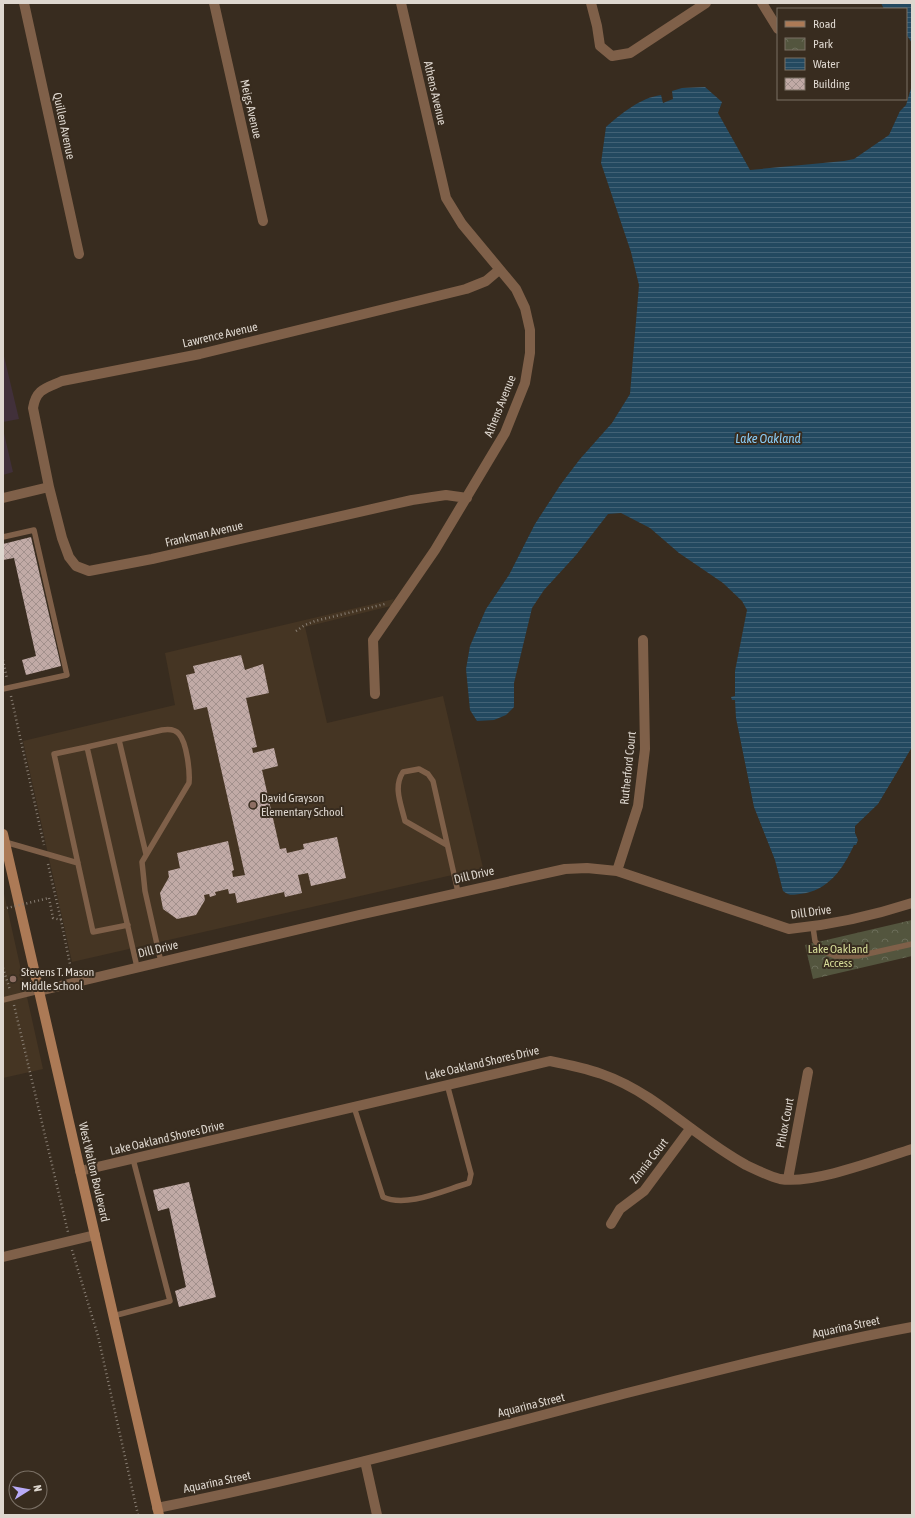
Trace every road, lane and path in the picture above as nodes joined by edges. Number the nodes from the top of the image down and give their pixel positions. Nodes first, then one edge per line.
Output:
1 (24, 3) edge
2 (214, 3) edge
3 (401, 3) edge
4 (591, 3) edge
5 (706, 3) edge
6 (762, 3) edge
7 (777, 27) edge
8 (263, 221) dead end
9 (79, 254) dead end
10 (499, 270) junction
11 (49, 487) junction
12 (3, 498) edge
13 (467, 498) junction
14 (3, 537) edge
15 (399, 602) junction
16 (296, 631) dead end
17 (643, 640) dead end
18 (3, 660) edge
19 (6, 688) edge
20 (375, 694) dead end
21 (119, 740) junction
22 (87, 747) junction
23 (4, 838) edge
24 (447, 845) junction
25 (46, 854) junction
26 (146, 854) junction
27 (78, 862) junction
28 (616, 871) junction
29 (458, 892) junction
30 (912, 903) edge
31 (3, 909) edge
32 (61, 920) junction
33 (128, 925) junction
34 (813, 926) junction
35 (912, 944) edge
36 (161, 962) junction
37 (138, 967) junction
38 (3, 968) edge
39 (74, 981) junction
40 (39, 991) junction
41 (12, 997) junction
42 (3, 1000) edge
43 (808, 1072) dead end
44 (447, 1084) junction
45 (354, 1107) junction
46 (690, 1129) junction
47 (912, 1149) edge
48 (133, 1159) junction
49 (80, 1172) junction
50 (788, 1179) junction
51 (611, 1224) dead end
52 (95, 1235) junction
53 (70, 1241) junction
54 (3, 1257) edge
55 (113, 1316) junction
56 (912, 1327) edge
57 (365, 1461) junction
58 (158, 1512) edge
59 (138, 1515) edge
60 (377, 1515) edge

1 - 9 street, Quillen Avenue
2 - 8 street, Meigs Avenue
3 - 10 street, Athens Avenue
4 - 5 street
6 - 7 street
10 - 11 street, Lawrence Avenue
10 - 13 street, Athens Avenue
11 - 12 street
11 - 13 street, Frankman Avenue
13 - 15 street, Athens Avenue
14 - 19 lane
15 - 16 path
15 - 20 street, Athens Avenue
17 - 28 street, Rutherford Court
18 - 19 path
19 - 25 path
21 - 22 lane
21 - 26 lane
21 - 26 lane
22 - 27 lane
22 - 33 lane
23 - 25 lane
23 - 40 main road, West Walton Boulevard
24 - 24 lane
24 - 29 lane
25 - 27 lane
25 - 32 path
26 - 36 lane
27 - 33 lane
28 - 29 street, Dill Drive
28 - 34 street, Dill Drive
29 - 36 street, Dill Drive
30 - 34 street, Dill Drive
31 - 32 path, bridge
32 - 39 path
33 - 37 lane
34 - 35 lane
36 - 37 street, Dill Drive
37 - 39 street, Dill Drive
38 - 41 path
39 - 40 street, Dill Drive
40 - 41 lane
40 - 49 main road, West Walton Boulevard
41 - 42 lane
41 - 53 path
43 - 50 street, Phlox Court
44 - 45 street, Lake Oakland Shores Drive
44 - 45 lane
44 - 46 street, Lake Oakland Shores Drive
45 - 48 street, Lake Oakland Shores Drive
46 - 50 street, Lake Oakland Shores Drive
46 - 51 street, Zinnia Court
47 - 50 street, Lake Oakland Shores Drive
48 - 49 street, Lake Oakland Shores Drive
48 - 55 lane
49 - 52 main road, West Walton Boulevard
52 - 53 street
52 - 55 main road, West Walton Boulevard
53 - 54 street
53 - 59 path
55 - 58 main road, West Walton Boulevard
56 - 57 street, Aquarina Street
57 - 58 street, Aquarina Street
57 - 60 street

